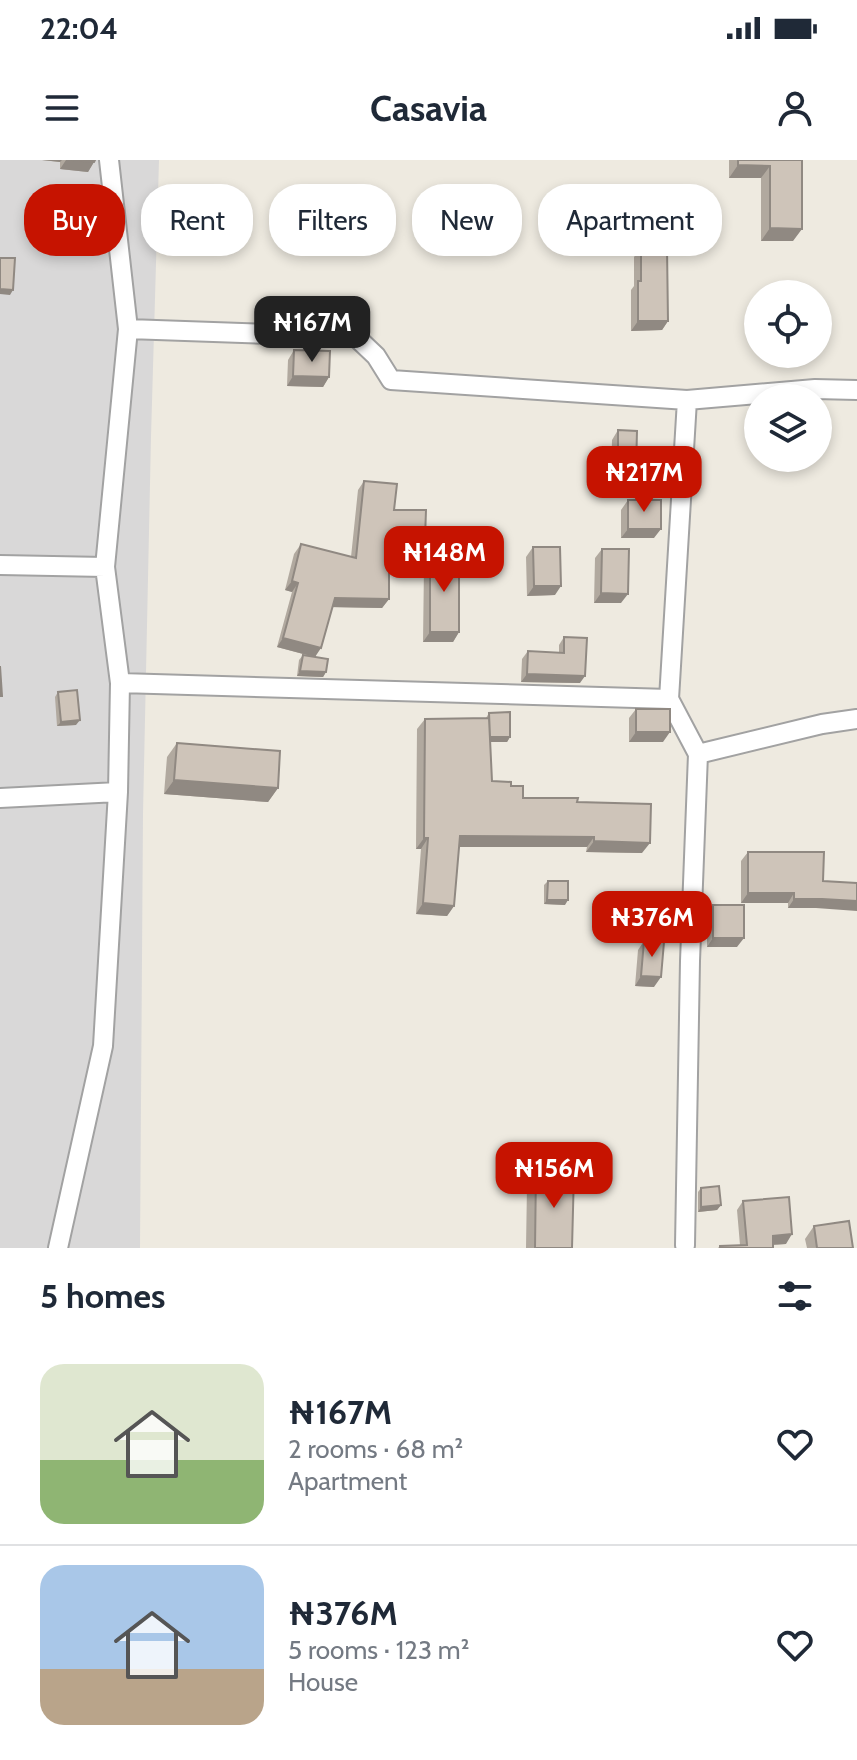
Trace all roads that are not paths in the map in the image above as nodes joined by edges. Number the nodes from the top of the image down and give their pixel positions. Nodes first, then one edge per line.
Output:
1 (109, 160) edge
2 (128, 329) junction
3 (857, 390) edge
4 (687, 400) junction
5 (0, 565) edge
6 (105, 567) junction
7 (120, 683) junction
8 (669, 699) junction
9 (857, 719) edge
10 (698, 754) junction
11 (118, 792) junction
12 (0, 798) edge
13 (685, 1245) dead end
14 (58, 1248) edge

1 - 2 street
2 - 4 street
2 - 6 street
3 - 4 street
4 - 8 street
5 - 6 street
6 - 7 street
7 - 8 street
7 - 11 street
8 - 10 street
9 - 10 street
10 - 13 street
11 - 12 street
11 - 14 street

